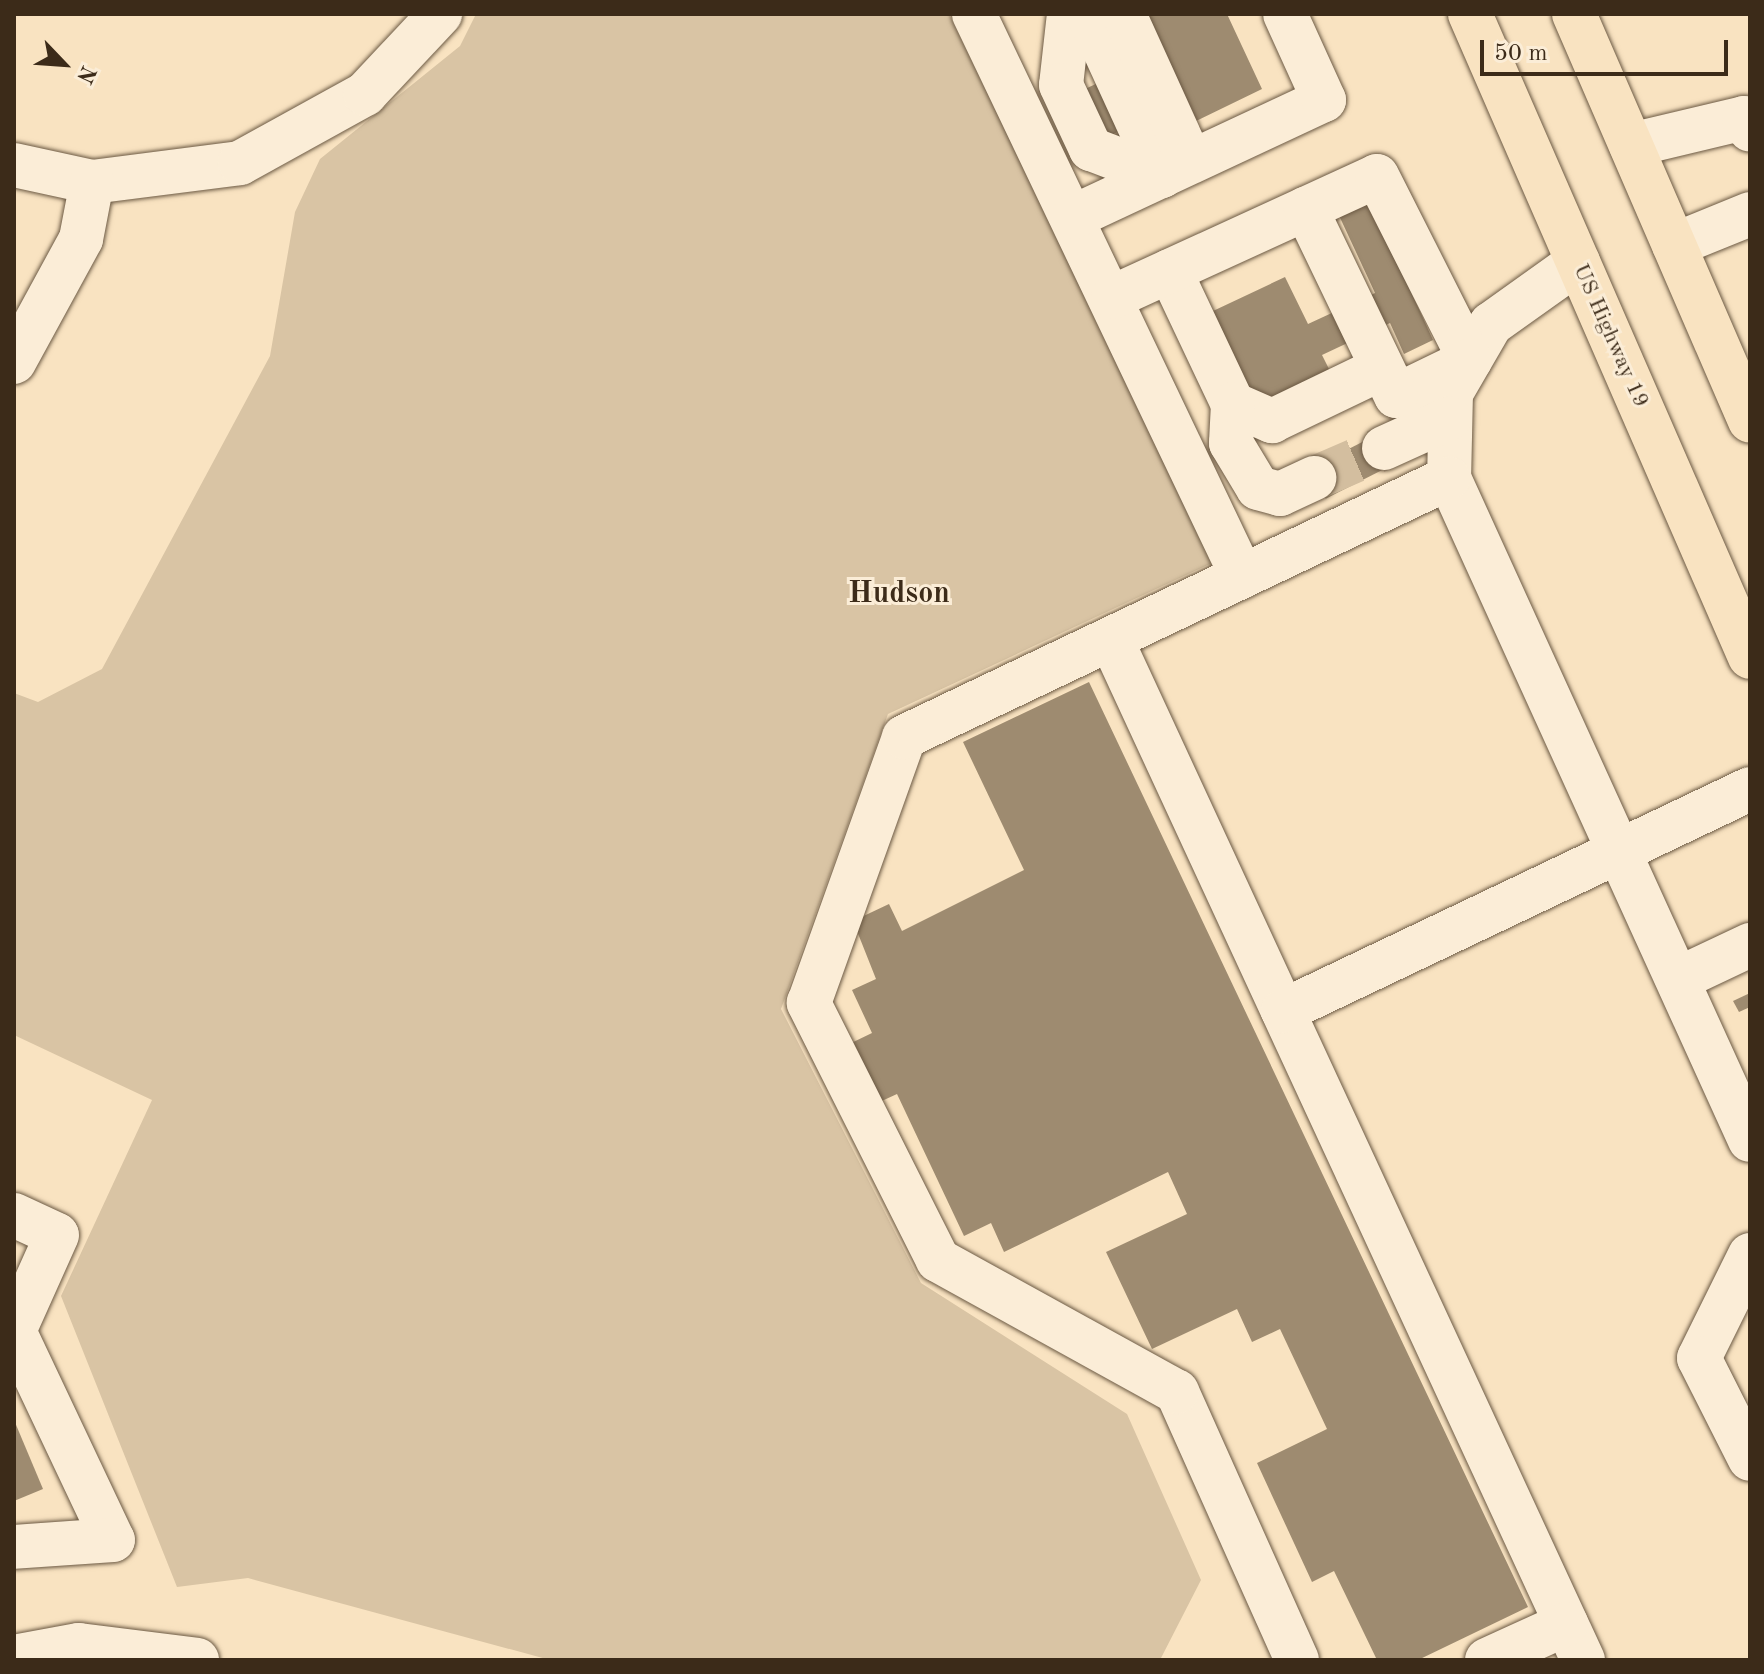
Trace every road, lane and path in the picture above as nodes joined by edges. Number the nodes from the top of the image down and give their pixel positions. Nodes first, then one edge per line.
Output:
1 (440, 14) edge
2 (974, 14) edge
3 (1088, 14) edge
4 (1108, 14) edge
5 (1124, 14) edge
6 (1285, 14) edge
7 (1470, 14) edge
8 (1574, 14) edge
9 (1067, 33) edge
10 (1750, 130) edge
11 (1631, 145) junction
12 (14, 165) edge
13 (1159, 167) junction
14 (92, 182) junction
15 (1306, 209) junction
16 (1750, 214) edge
17 (1073, 217) junction
18 (1674, 245) junction
19 (1578, 262) junction
20 (1170, 271) junction
21 (1113, 297) junction
22 (1470, 360) junction
23 (14, 362) edge
24 (1382, 368) junction
25 (1233, 404) junction
26 (1748, 411) edge
27 (1450, 418) junction
28 (1384, 448) tunnel mouth
29 (1315, 478) tunnel mouth
30 (1449, 478) junction
31 (1242, 576) junction
32 (1111, 639) junction
33 (1750, 657) edge
34 (1750, 789) edge
35 (1619, 852) junction
36 (1750, 945) edge
37 (1678, 979) junction
38 (1283, 1011) junction
39 (1750, 1140) edge
40 (14, 1215) edge
41 (1750, 1255) edge
42 (19, 1305) edge
43 (1750, 1459) edge
44 (14, 1547) edge
45 (1574, 1642) edge
46 (14, 1657) edge
47 (197, 1660) edge
48 (1297, 1660) edge
49 (1487, 1660) edge

1 - 14 street
2 - 17 street
3 - 13 street
4 - 13 street
5 - 13 street
6 - 13 street
7 - 19 highway, US Highway 19
8 - 11 highway
9 - 13 street
10 - 11 street
11 - 18 highway
12 - 14 street
13 - 17 street
14 - 23 street
15 - 20 street
15 - 22 street
15 - 24 street
16 - 18 street
17 - 21 street
18 - 26 highway
19 - 22 street
19 - 33 highway, US Highway 19
20 - 21 street
20 - 25 street
21 - 31 street
22 - 24 street
22 - 27 street
24 - 25 street
25 - 29 street
27 - 28 street
27 - 30 street
30 - 31 street
30 - 35 street
31 - 32 street
32 - 38 street
32 - 48 street
34 - 35 street
35 - 37 street
35 - 38 street
36 - 37 street
37 - 39 street
38 - 45 street
40 - 42 street
41 - 43 street
42 - 44 street
45 - 49 street
46 - 47 street

